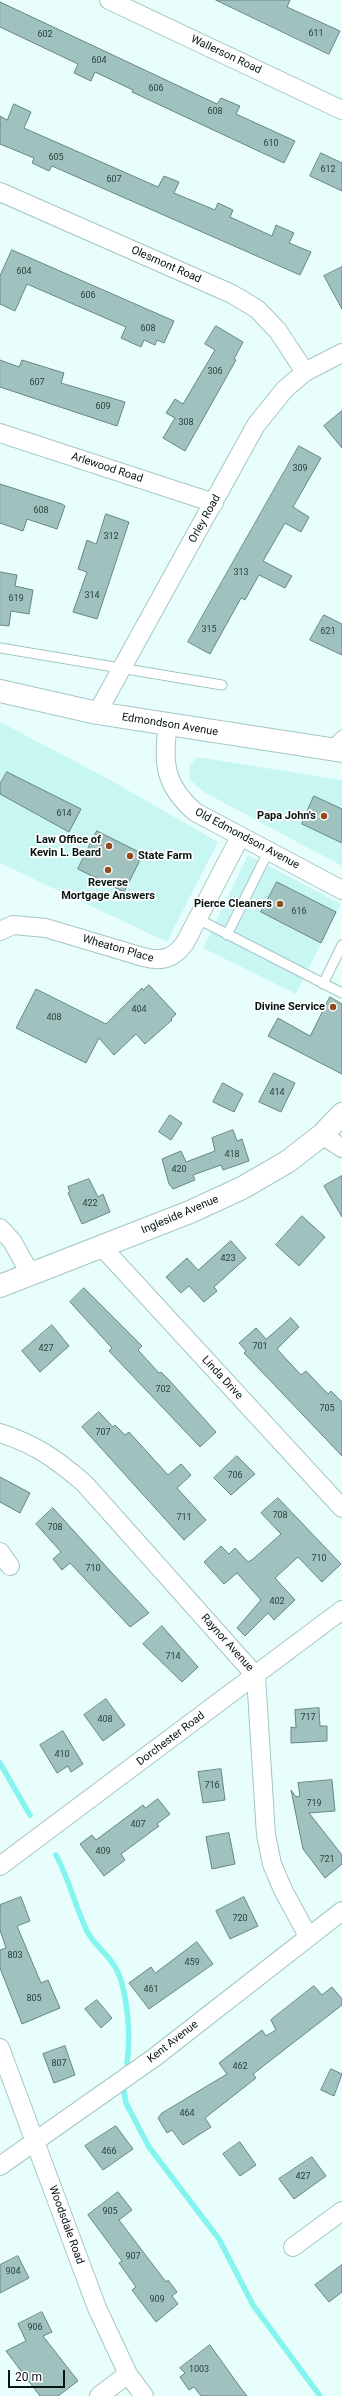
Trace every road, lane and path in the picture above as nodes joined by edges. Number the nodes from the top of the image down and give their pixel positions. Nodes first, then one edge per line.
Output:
1 (109, 0) edge
2 (342, 110) edge
3 (0, 192) edge
4 (342, 353) edge
5 (305, 372) junction
6 (0, 433) edge
7 (214, 503) junction
8 (0, 648) edge
9 (121, 667) junction
10 (222, 685) dead end
11 (0, 691) edge
12 (97, 713) junction
13 (168, 725) junction
14 (337, 745) edge
15 (240, 837) junction
16 (268, 852) junction
17 (342, 890) edge
18 (198, 919) junction
19 (0, 932) edge
20 (227, 935) junction
21 (342, 945) edge
22 (323, 984) junction
23 (342, 993) edge
24 (342, 1114) edge
25 (322, 1135) junction
26 (342, 1148) edge
27 (0, 1228) edge
28 (102, 1247) junction
29 (31, 1275) junction
30 (0, 1286) edge
31 (0, 1433) edge
32 (342, 1508) edge
33 (342, 1610) edge
34 (256, 1676) junction
35 (0, 1866) edge
36 (342, 1911) edge
37 (308, 1936) junction
38 (0, 2048) edge
39 (34, 2140) junction
40 (0, 2166) edge
41 (342, 2212) edge
42 (293, 2247) dead end
43 (128, 2374) junction
44 (99, 2396) edge
45 (144, 2396) edge

1 - 2 street, Wallerson Road
3 - 5 street, Olesmont Road
4 - 5 street, Orley Road
5 - 7 street, Orley Road
6 - 7 street, Arlewood Road
7 - 9 street, Orley Road
8 - 9 lane
9 - 10 lane
9 - 12 street, Orley Road
11 - 12 main road, Edmondson Avenue
12 - 13 main road, Edmondson Avenue
13 - 14 main road, Edmondson Avenue
13 - 15 street, Old Edmondson Avenue
15 - 16 street, Old Edmondson Avenue
15 - 18 street, Wheaton Place
16 - 17 street, Old Edmondson Avenue
16 - 20 lane
18 - 19 street, Wheaton Place
18 - 20 lane
20 - 22 lane
21 - 22 lane
22 - 23 lane
24 - 25 main road, Ingleside Avenue
25 - 26 street
25 - 28 main road, Ingleside Avenue
27 - 29 street
28 - 29 main road, Ingleside Avenue
28 - 32 street, Linda Drive
29 - 30 main road, Ingleside Avenue
31 - 34 street, Raynor Avenue
33 - 34 street, Dorchester Road
34 - 35 street, Dorchester Road
34 - 37 street, Raynor Avenue
36 - 37 street, Kent Avenue
37 - 39 street, Kent Avenue
38 - 39 street, Woodsdale Road
39 - 40 street, Kent Avenue
39 - 43 street, Woodsdale Road
41 - 42 street
43 - 44 street
43 - 45 street, Woodsdale Road

